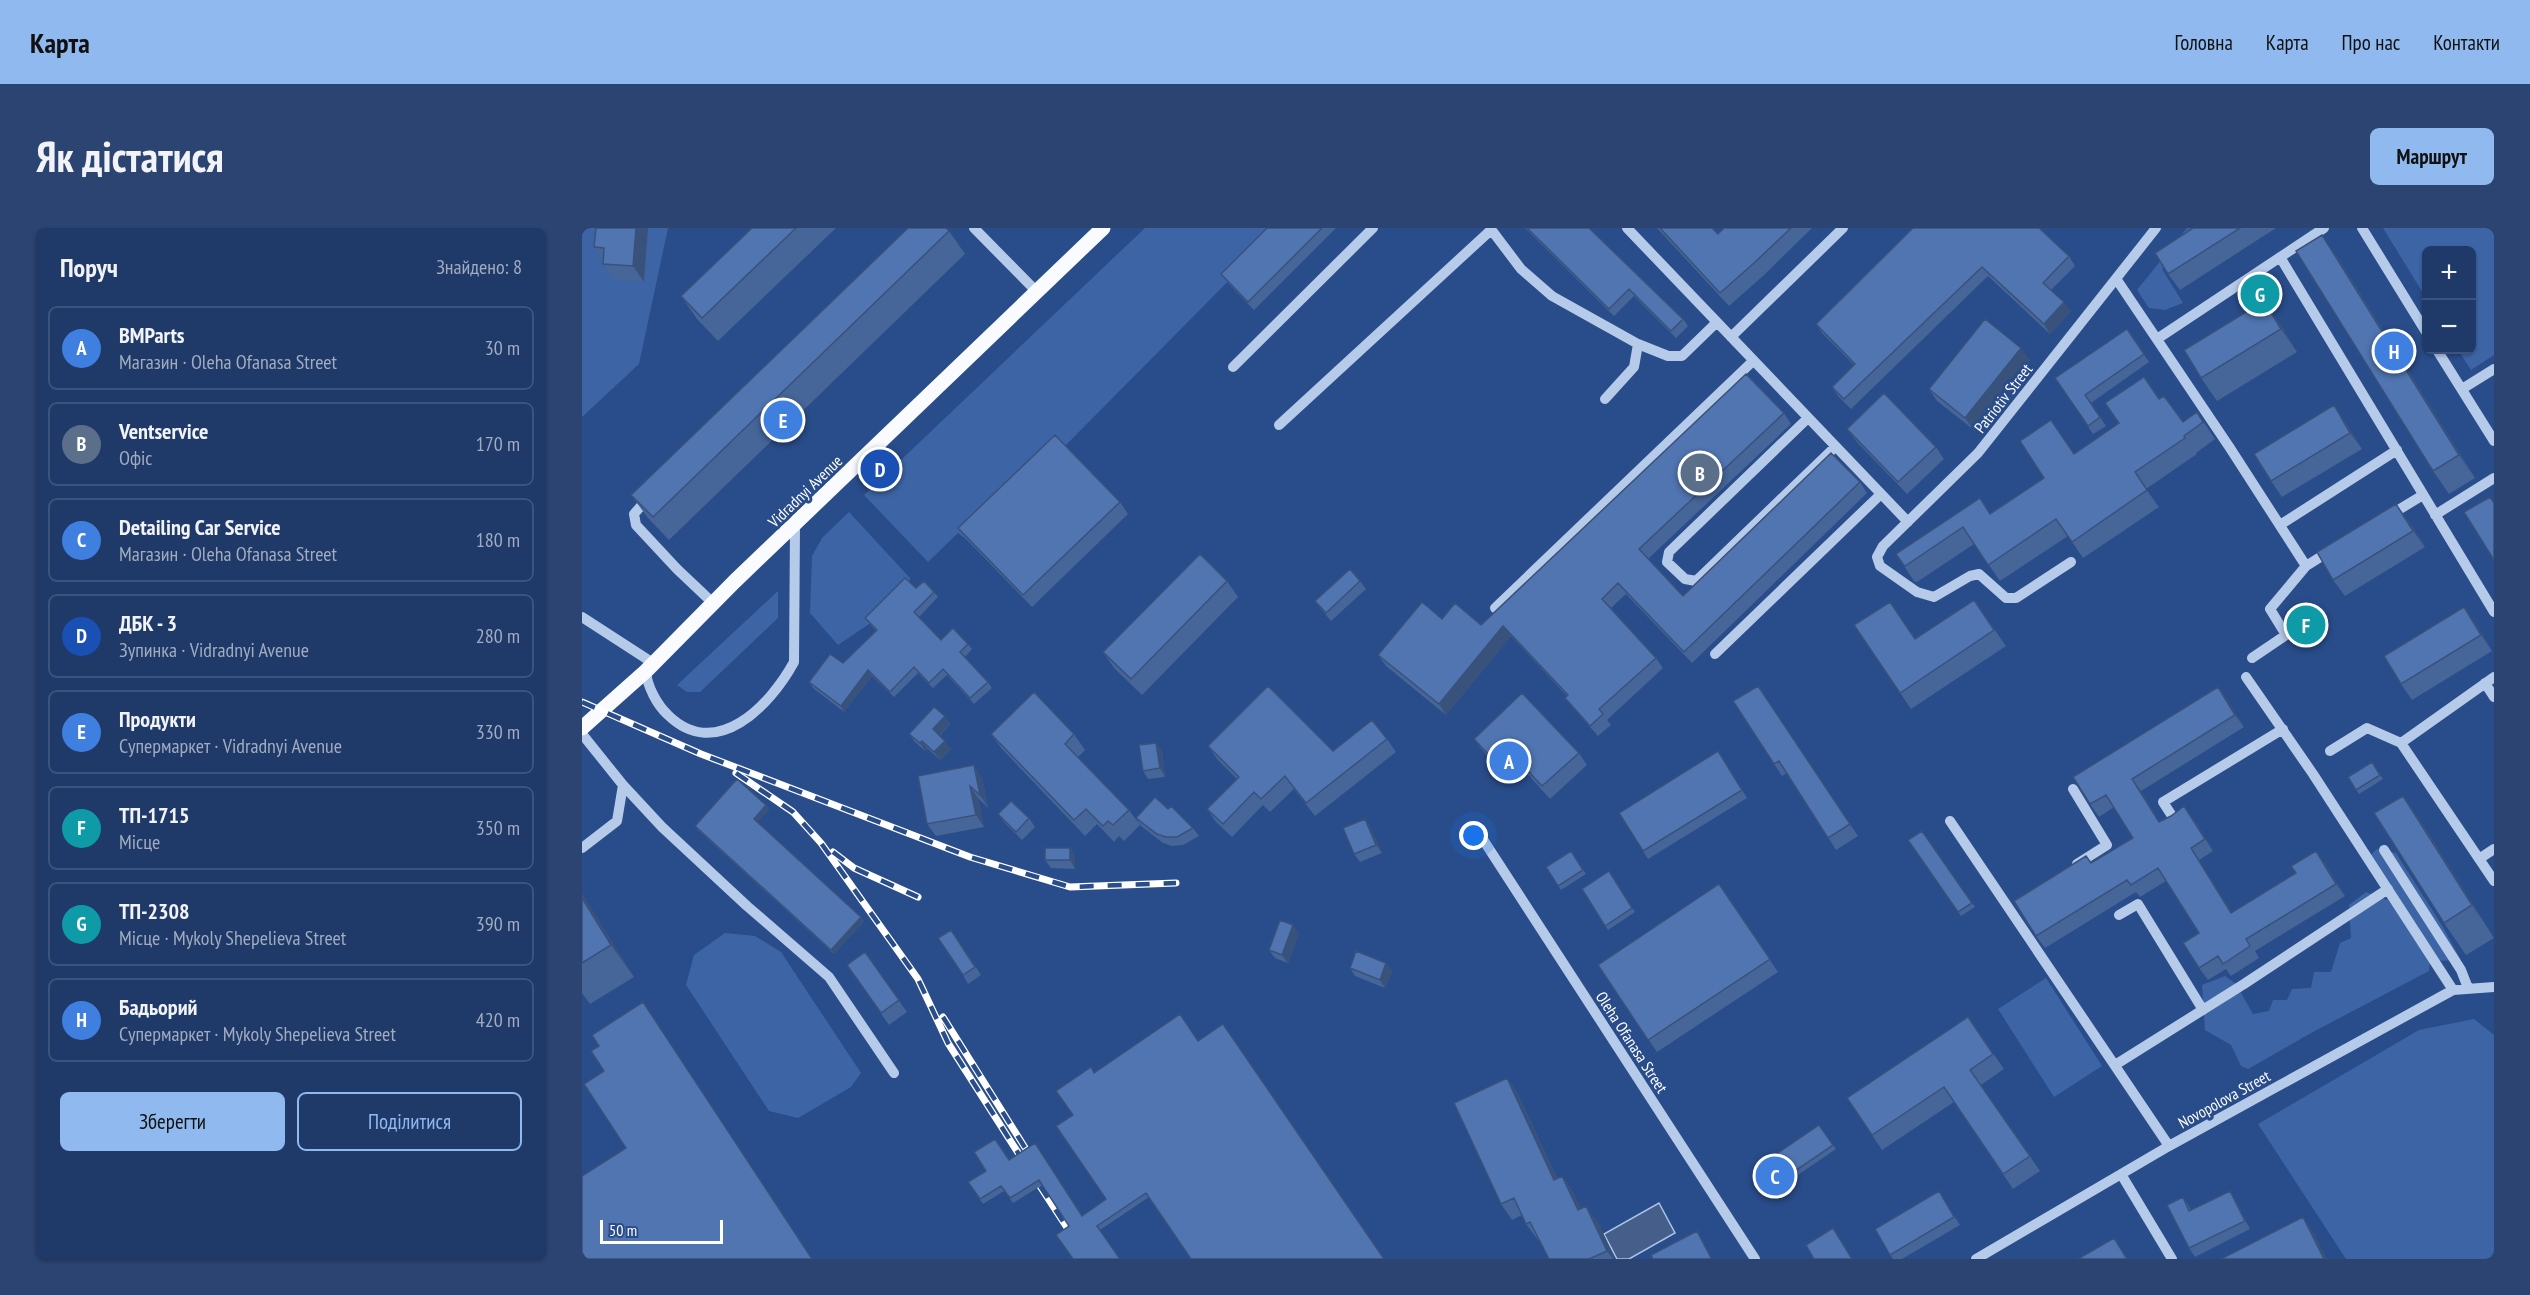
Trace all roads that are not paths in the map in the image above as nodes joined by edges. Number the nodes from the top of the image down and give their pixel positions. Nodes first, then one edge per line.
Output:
1 (975, 228) edge
2 (1103, 228) edge
3 (1373, 228) edge
4 (1627, 228) edge
5 (1843, 228) edge
6 (2156, 228) edge
7 (2324, 228) edge
8 (2362, 228) edge
9 (1490, 229) edge
10 (2280, 257) junction
11 (2117, 280) junction
12 (1037, 292) junction
13 (1717, 322) junction
14 (2422, 324) edge
15 (1731, 337) junction
16 (2157, 339) junction
17 (1638, 344) junction
18 (2440, 354) edge
19 (1753, 361) junction
20 (1233, 367) dead end
21 (2494, 369) edge
22 (2462, 389) junction
23 (1605, 399) dead end
24 (1808, 418) junction
25 (1279, 425) dead end
26 (2494, 441) edge
27 (1835, 447) junction
28 (2397, 450) junction
29 (2494, 478) edge
30 (656, 491) edge
31 (1881, 494) junction
32 (2423, 495) junction
33 (2435, 515) junction
34 (2384, 519) edge
35 (1908, 522) junction
36 (2280, 525) junction
37 (795, 527) junction
38 (2344, 542) edge
39 (2071, 561) dead end
40 (2306, 566) junction
41 (714, 604) junction
42 (1495, 608) edge
43 (2494, 612) edge
44 (582, 617) edge
45 (1715, 654) dead end
46 (2252, 658) dead end
47 (649, 667) junction
48 (2246, 677) dead end
49 (2490, 680) edge
50 (2494, 697) edge
51 (582, 728) edge
52 (2283, 729) junction
53 (582, 734) edge
54 (2401, 743) junction
55 (2330, 751) dead end
56 (623, 785) junction
57 (2073, 789) edge
58 (1950, 821) dead end
59 (2176, 822) edge
60 (1484, 841) dead end
61 (582, 848) edge
62 (2494, 849) edge
63 (2384, 850) edge
64 (2479, 859) junction
65 (2068, 870) edge
66 (2494, 881) edge
67 (2388, 889) junction
68 (2019, 901) edge
69 (2009, 908) junction
70 (2119, 915) dead end
71 (2494, 987) edge
72 (2468, 988) junction
73 (2453, 990) junction
74 (2203, 1010) junction
75 (2115, 1065) junction
76 (894, 1072) dead end
77 (2169, 1146) junction
78 (2121, 1174) junction
79 (1755, 1259) edge
80 (1976, 1259) edge
81 (2172, 1259) edge

1 - 12 street
2 - 12 main road, Vidradnyi Avenue
3 - 20 street
4 - 13 street
5 - 15 street
6 - 11 street, Patriotiv Street
7 - 10 street
8 - 14 street
9 - 17 street
9 - 25 street
10 - 16 street
10 - 28 street
11 - 16 street
11 - 35 street, Patriotiv Street
12 - 37 main road, Vidradnyi Avenue
13 - 15 street
13 - 17 street
15 - 19 street
16 - 36 street
17 - 23 street
18 - 22 street
19 - 24 street
19 - 42 street
21 - 22 street
22 - 26 street
24 - 27 street
24 - 27 street
27 - 31 street
28 - 32 street
28 - 36 street
29 - 33 street
30 - 41 street
31 - 35 street
31 - 45 street
32 - 33 street
32 - 34 street
33 - 43 street
35 - 39 street, Patriotiv Street
36 - 40 street
37 - 41 main road, Vidradnyi Avenue
37 - 47 street
38 - 40 street
40 - 46 street
41 - 47 main road, Vidradnyi Avenue
44 - 47 street
47 - 51 main road, Vidradnyi Avenue
48 - 52 street
49 - 50 street
49 - 54 street
52 - 59 street
52 - 67 street
53 - 56 street
54 - 55 street
54 - 64 street
56 - 61 street
56 - 76 street
57 - 65 street
58 - 69 street
60 - 79 street, Oleha Ofanasa Street
62 - 64 street
63 - 72 street
64 - 66 street
67 - 73 street
67 - 74 street
68 - 69 street
69 - 75 street
70 - 74 street
71 - 72 street, Novopolova Street
72 - 73 street, Novopolova Street
73 - 77 street, Novopolova Street
74 - 75 street
75 - 77 street
77 - 78 street, Novopolova Street
78 - 80 street, Novopolova Street
78 - 81 street

